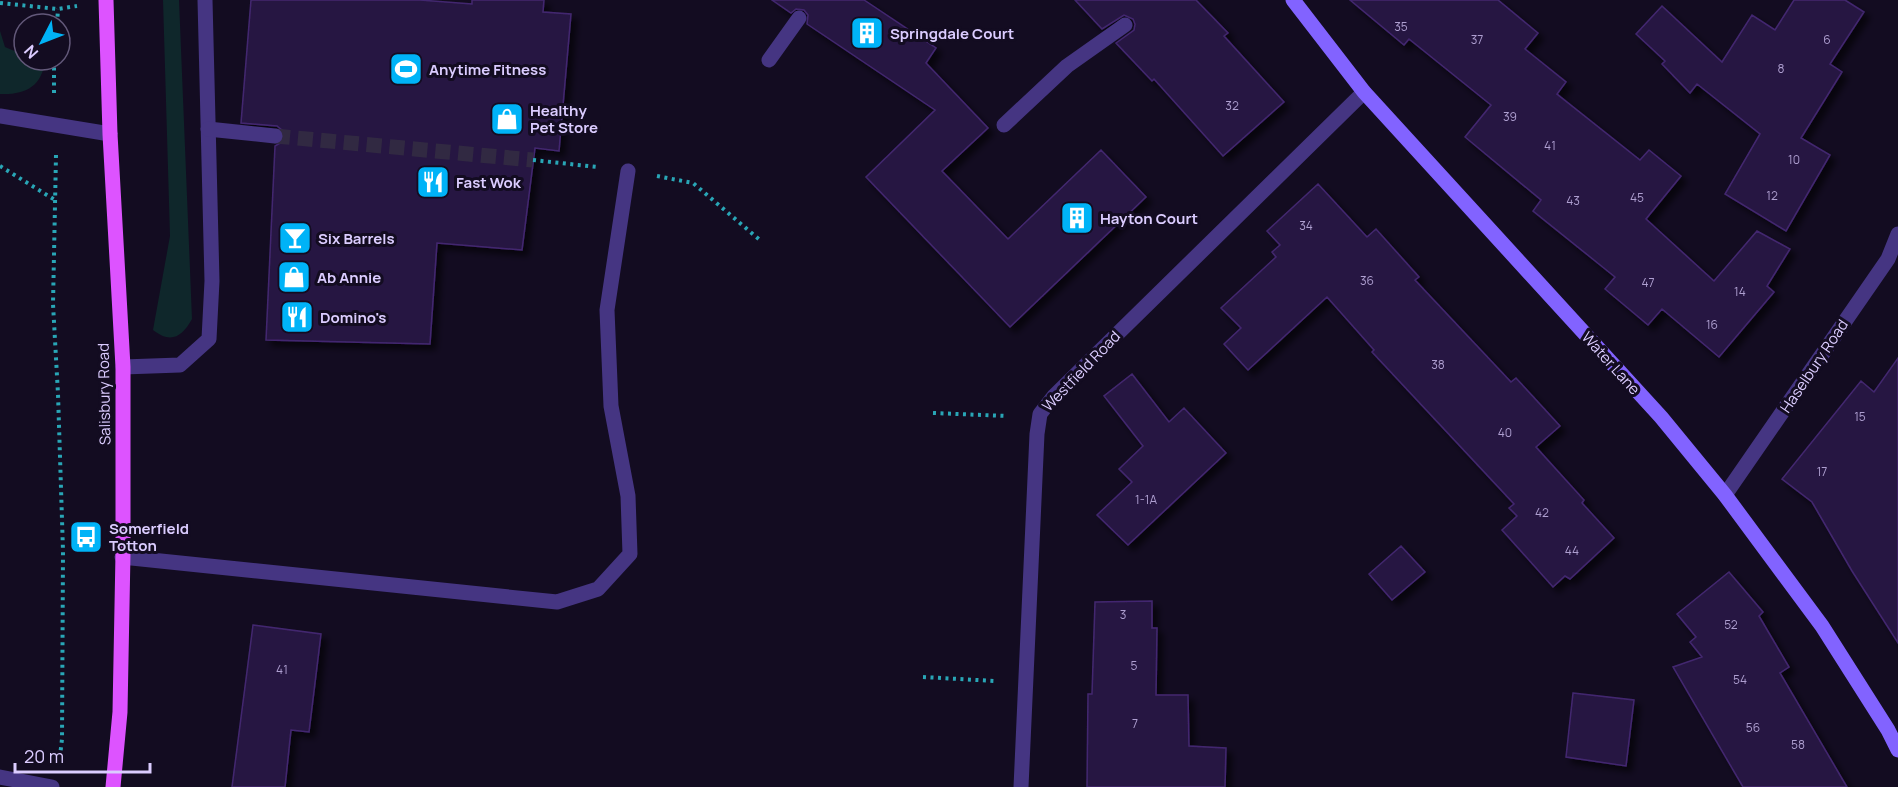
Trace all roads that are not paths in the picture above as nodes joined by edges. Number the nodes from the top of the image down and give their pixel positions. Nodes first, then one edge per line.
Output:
1 (205, 0) edge
2 (1293, 0) edge
3 (106, 1) edge
4 (798, 18) dead end
5 (1125, 25) dead end
6 (769, 60) dead end
7 (1364, 92) junction
8 (0, 116) edge
9 (1004, 125) dead end
10 (208, 129) junction
11 (110, 134) junction
12 (275, 136) tunnel mouth
13 (628, 171) road end
14 (1898, 234) edge
15 (123, 367) junction
16 (1725, 495) junction
17 (122, 557) junction
18 (1898, 750) edge
19 (0, 777) edge
20 (52, 787) edge
21 (113, 787) edge
22 (1021, 787) edge

1 - 10 street
2 - 7 street, Water Lane
3 - 11 main road, Salisbury Road
4 - 6 street
5 - 9 street
7 - 16 street, Water Lane
7 - 22 street, Westfield Road
8 - 11 street
10 - 12 street
10 - 15 street
11 - 15 main road, Salisbury Road
13 - 17 street
14 - 16 street, Haselbury Road
15 - 17 main road, Salisbury Road
16 - 18 street, Water Lane
17 - 21 main road, Salisbury Road
19 - 20 street

